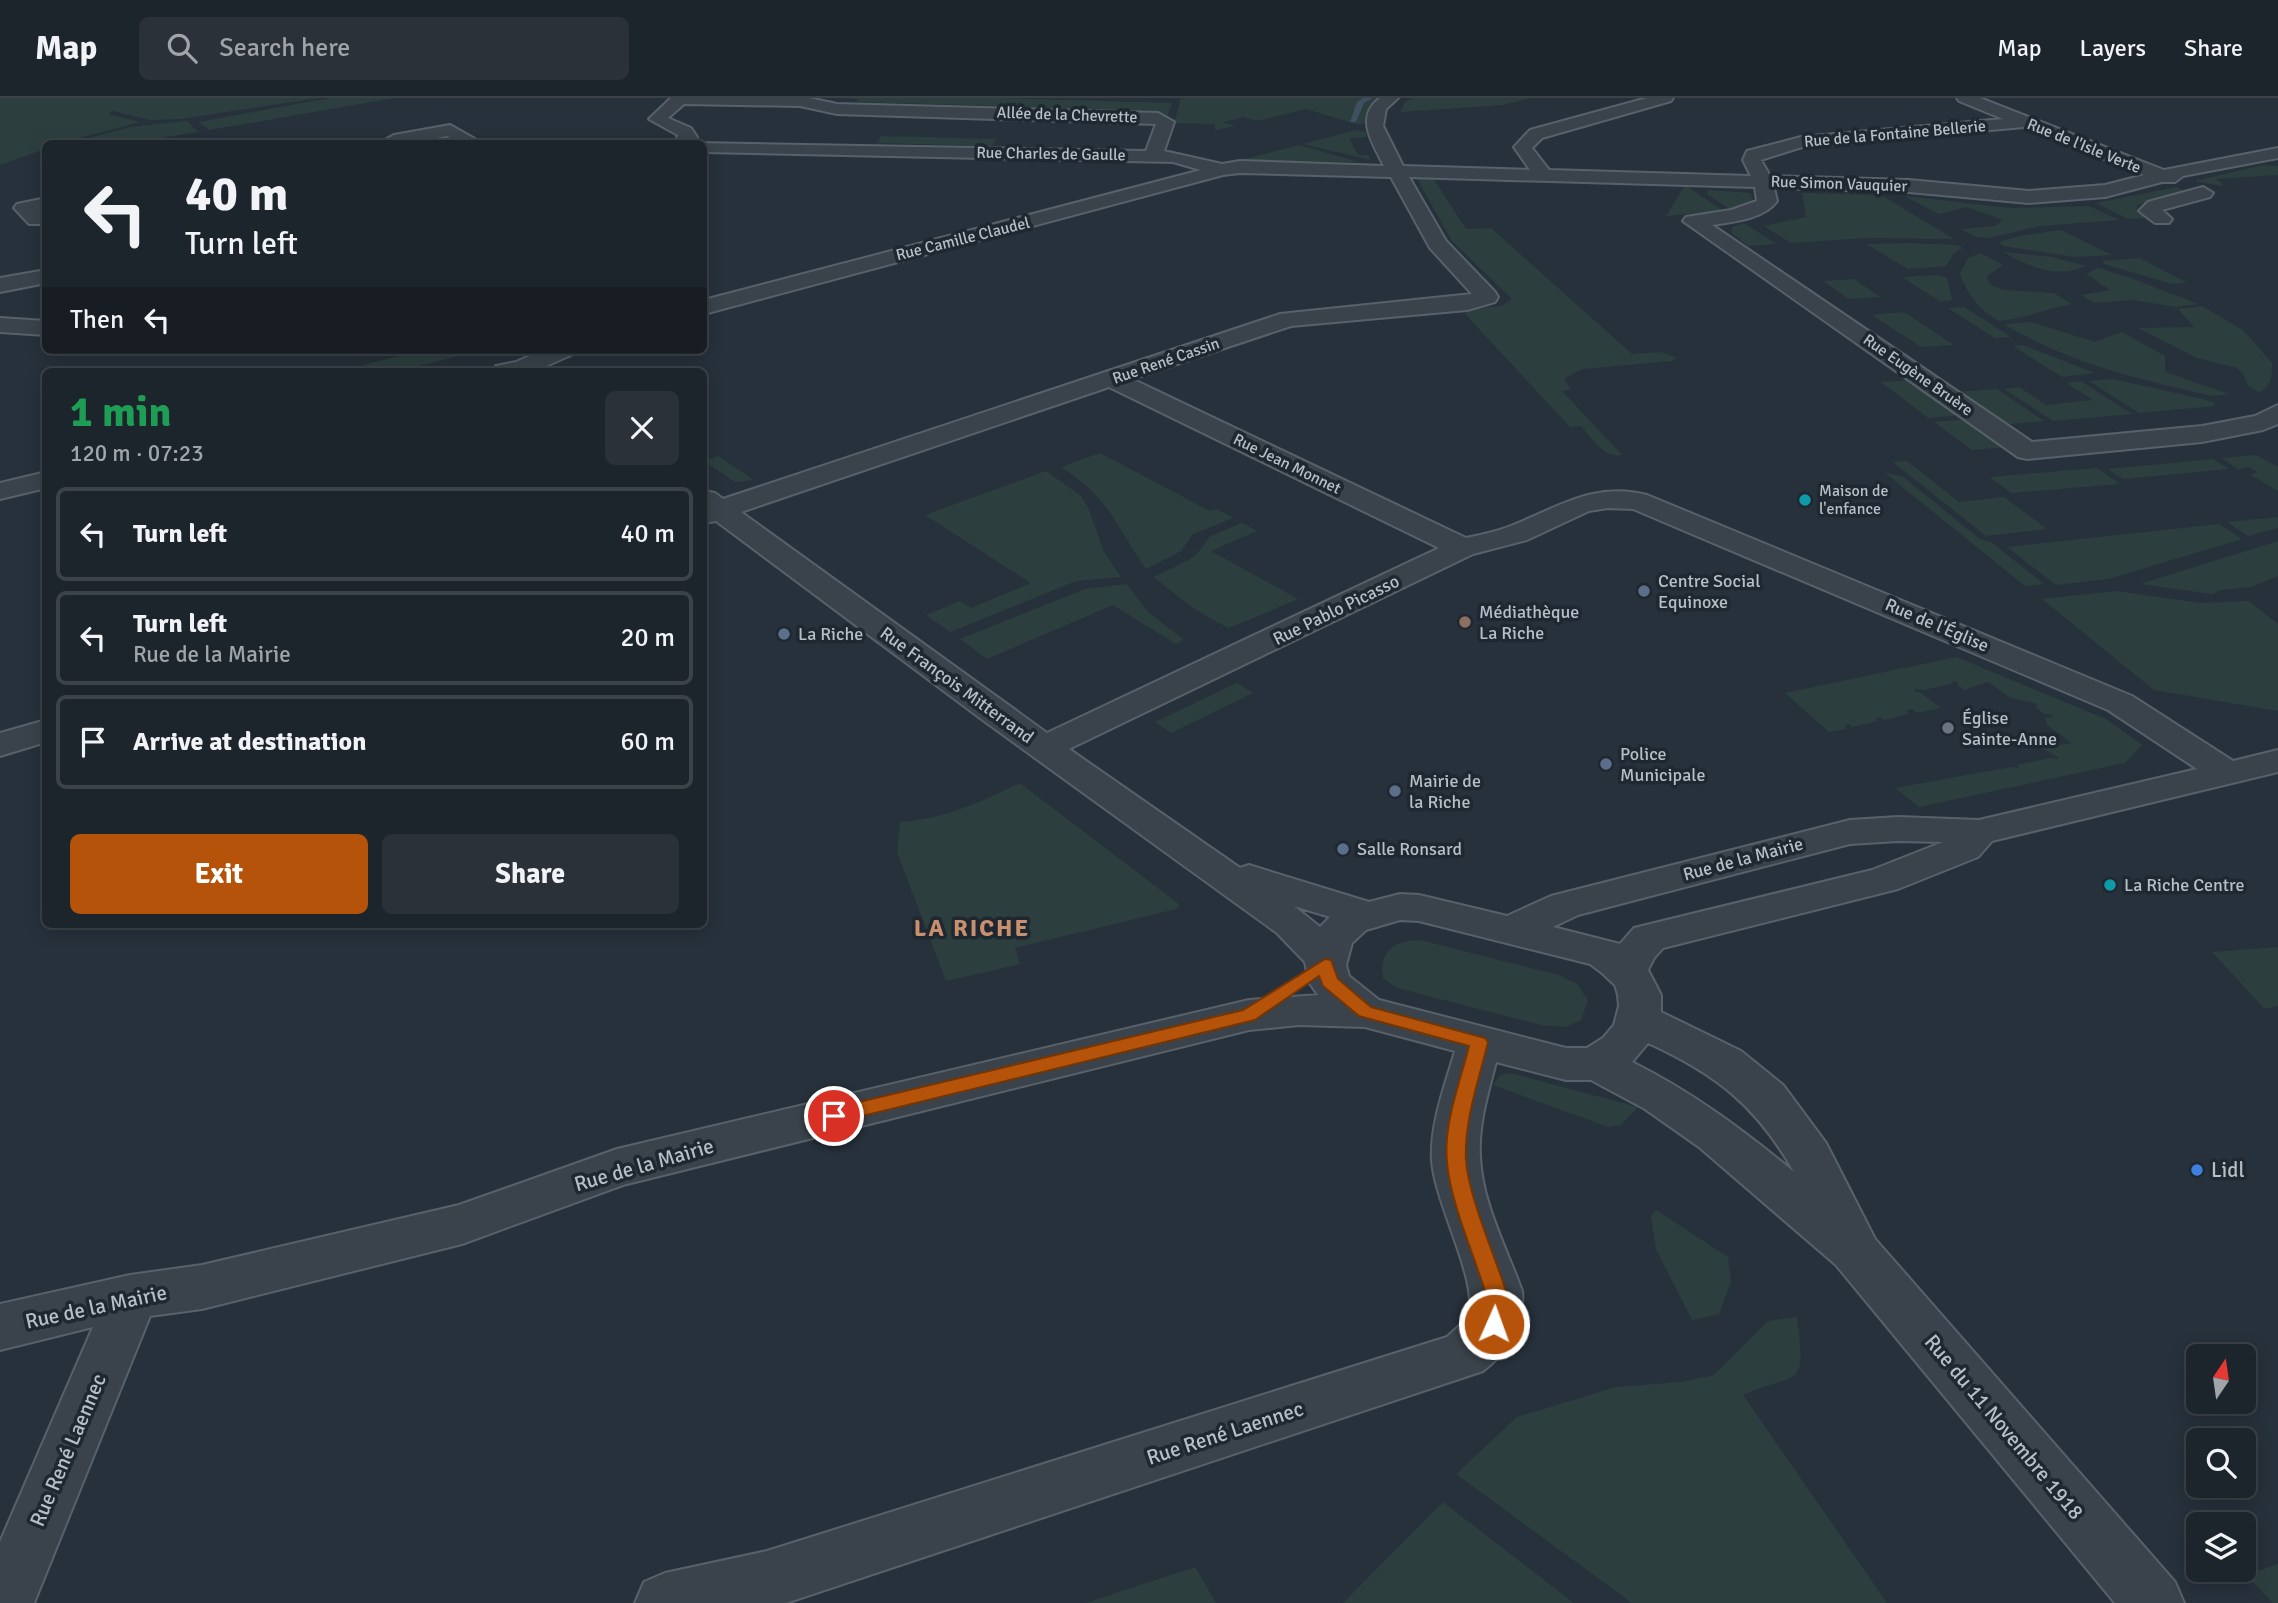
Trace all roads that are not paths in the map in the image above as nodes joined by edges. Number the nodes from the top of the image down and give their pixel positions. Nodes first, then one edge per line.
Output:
1 (1390, 98) edge
2 (1665, 98) edge
3 (1965, 98) edge
4 (680, 99) edge
5 (2025, 122) junction
6 (394, 140) edge
7 (461, 140) edge
8 (686, 140) edge
9 (707, 147) edge
10 (1153, 156) junction
11 (2272, 156) edge
12 (1222, 170) junction
13 (1396, 171) junction
14 (1542, 174) junction
15 (2164, 177) junction
16 (1763, 181) junction
17 (42, 205) edge
18 (42, 218) edge
19 (2162, 219) dead end
20 (42, 277) edge
21 (0, 285) edge
22 (707, 306) edge
23 (0, 325) edge
24 (42, 328) edge
25 (554, 354) edge
26 (522, 368) edge
27 (1112, 379) junction
28 (2273, 422) edge
29 (42, 481) edge
30 (0, 491) edge
31 (1637, 501) joint
32 (709, 507) edge
33 (1463, 548) junction
34 (42, 731) edge
35 (0, 745) edge
36 (1044, 748) junction
37 (2278, 761) edge
38 (2225, 772) junction
39 (1979, 832) junction
40 (1214, 867) junction
41 (1367, 915) junction
42 (1514, 929) junction
43 (1325, 961) junction
44 (1627, 971) junction
45 (1365, 1012) junction
46 (1249, 1015) junction
47 (1638, 1020) junction
48 (1479, 1042) junction
49 (1596, 1063) junction
50 (1854, 1250) junction
51 (130, 1297) junction
52 (0, 1327) edge
53 (4, 1603) edge
54 (665, 1603) edge
55 (2154, 1603) edge

1 - 13 street
2 - 14 street
3 - 5 street, Rue de l'Isle Verte
4 - 8 street
4 - 10 street, Allée de la Chevrette
5 - 15 street, Rue de l'Isle Verte
5 - 16 street, Rue de la Fontaine Bellerie
6 - 7 street
9 - 10 street, Rue Charles de Gaulle
10 - 12 street, Rue Charles de Gaulle
11 - 15 street, Rue Simon Vauquier
12 - 13 street, Rue Charles de Gaulle
12 - 22 street, Rue Camille Claudel
13 - 14 street, Rue Simon Vauquier
13 - 27 street, Rue René Cassin
14 - 16 street, Rue Simon Vauquier
15 - 16 street, Rue Simon Vauquier
15 - 19 street, Rue de l'Isle Verte
16 - 28 street, Rue Eugène Bruère
17 - 18 street
20 - 21 street
23 - 24 street
25 - 26 street
27 - 32 street, Rue René Cassin
27 - 33 street, Rue Jean Monnet
29 - 30 street
31 - 33 street, Rue Pablo Picasso
31 - 38 street, Rue de l'Église
32 - 36 street, Rue François Mitterrand
33 - 36 street, Rue Pablo Picasso
34 - 35 street
36 - 40 street, Rue François Mitterrand
37 - 38 street, Rue de la Mairie
38 - 39 street, Rue de la Mairie
39 - 42 street, Rue de la Mairie
39 - 44 street, Rue de la Mairie
40 - 41 street, Rue François Mitterrand
40 - 43 street, Rue François Mitterrand
41 - 42 street
41 - 43 street
42 - 44 street
43 - 45 street, Rue François Mitterrand
43 - 46 street, Rue de la Mairie
44 - 47 street
45 - 46 street, Rue de la Mairie
45 - 48 street
46 - 51 street, Rue de la Mairie
47 - 49 street
47 - 50 street, Rue du 11 Novembre 1918
48 - 49 street
48 - 54 street, Rue René Laennec
49 - 50 street, Rue du 11 Novembre 1918
50 - 55 street, Rue du 11 Novembre 1918
51 - 52 street, Rue de la Mairie
51 - 53 street, Rue René Laennec

